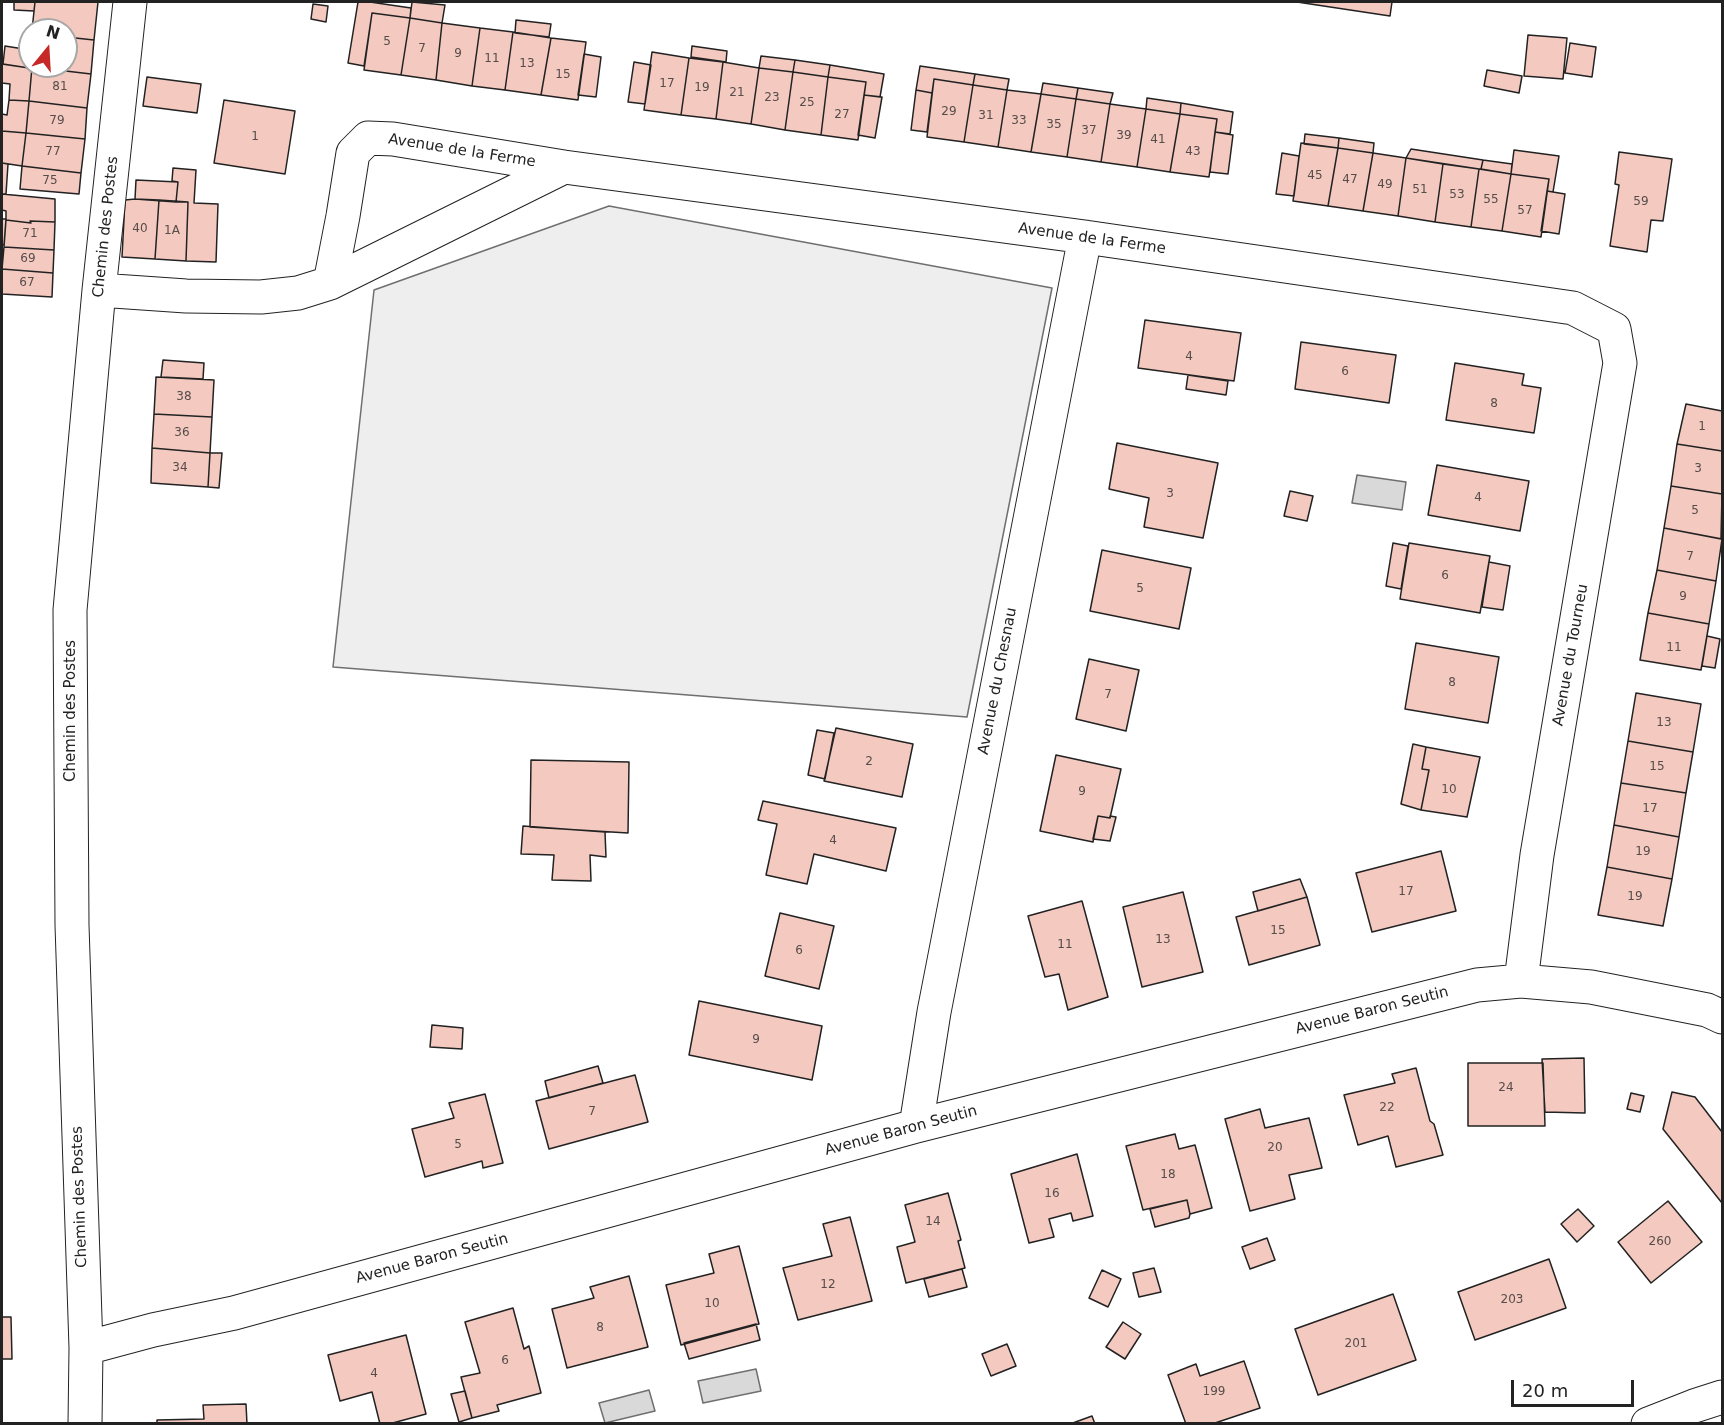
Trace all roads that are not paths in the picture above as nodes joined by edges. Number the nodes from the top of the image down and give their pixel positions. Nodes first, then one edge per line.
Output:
1 (130, 2) edge
2 (564, 166) junction
3 (1084, 237) junction
4 (330, 283) junction
5 (99, 290) junction
6 (1614, 329) joint
7 (1521, 981) junction
8 (1722, 1017) edge
9 (916, 1126) junction
10 (86, 1348) junction
11 (1722, 1397) edge
12 (86, 1424) edge
13 (1648, 1424) edge

1 - 5 street, Chemin des Postes
2 - 3 street, Avenue de la Ferme
2 - 4 street, Avenue de la Ferme
2 - 4 street, Avenue de la Ferme
3 - 6 street, Avenue de la Ferme
3 - 9 street, Avenue du Chesnau
4 - 5 street, Avenue de la Ferme
5 - 10 street, Chemin des Postes
6 - 7 street, Avenue du Tourneu
7 - 8 street, Avenue Baron Seutin
7 - 9 street, Avenue Baron Seutin
9 - 10 street, Avenue Baron Seutin
10 - 12 street, Chemin des Postes
11 - 13 street

